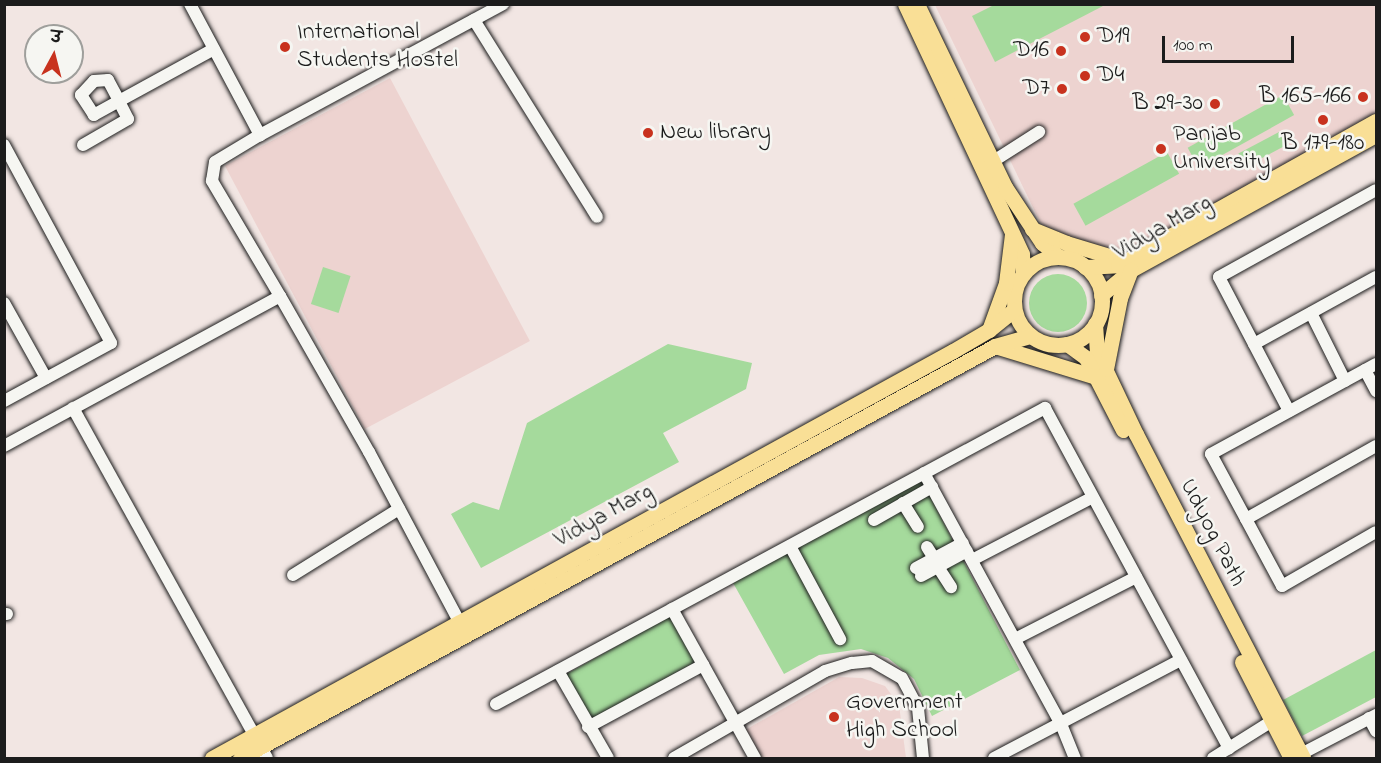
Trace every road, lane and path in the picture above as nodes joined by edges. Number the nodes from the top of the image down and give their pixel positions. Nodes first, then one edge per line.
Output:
1 (190, 4) edge
2 (503, 4) edge
3 (905, 4) edge
4 (917, 4) edge
5 (474, 20) junction
6 (214, 49) junction
7 (1377, 121) edge
8 (1039, 132) dead end
9 (260, 135) junction
10 (1377, 135) edge
11 (4, 145) edge
12 (83, 145) dead end
13 (992, 162) junction
14 (1376, 190) edge
15 (597, 217) dead end
16 (1032, 229) junction
17 (1012, 232) junction
18 (1059, 257) junction
19 (1128, 265) junction
20 (1085, 267) junction
21 (1023, 274) junction
22 (1377, 277) edge
23 (1101, 295) junction
24 (280, 296) junction
25 (4, 303) edge
26 (1014, 310) junction
27 (1311, 313) junction
28 (1095, 324) junction
29 (989, 330) junction
30 (1030, 336) junction
31 (1067, 344) junction
32 (1254, 344) junction
33 (995, 346) junction
34 (1371, 367) edge
35 (1101, 373) junction
36 (45, 378) junction
37 (1345, 381) junction
38 (1377, 391) edge
39 (4, 400) edge
40 (73, 408) junction
41 (1289, 411) junction
42 (4, 446) edge
43 (1377, 446) edge
44 (924, 473) junction
45 (932, 487) junction
46 (1093, 497) junction
47 (903, 503) junction
48 (399, 508) junction
49 (1246, 519) junction
50 (874, 520) dead end
51 (918, 527) dead end
52 (1377, 532) edge
53 (790, 546) junction
54 (927, 547) dead end
55 (967, 551) junction
56 (936, 563) junction
57 (919, 572) dead end
58 (293, 575) dead end
59 (1136, 577) junction
60 (951, 587) dead end
61 (672, 609) junction
62 (459, 621) junction
63 (840, 639) dead end
64 (1015, 639) junction
65 (1181, 660) junction
66 (703, 665) junction
67 (558, 671) junction
68 (496, 704) dead end
69 (1373, 716) edge
70 (1272, 721) junction
71 (736, 724) junction
72 (1061, 724) junction
73 (588, 727) junction
74 (1377, 731) edge
75 (261, 747) edge
76 (1229, 748) junction
77 (681, 757) edge
78 (1298, 757) edge
79 (212, 759) edge
80 (240, 759) edge
81 (608, 759) edge
82 (755, 759) edge
83 (923, 759) edge
84 (994, 759) edge
85 (1076, 759) edge
86 (1214, 759) edge

1 - 6 street
2 - 5 street
3 - 17 main road
4 - 13 main road
5 - 9 street
5 - 15 street
6 - 9 street
6 - 12 street
7 - 19 main road, Vidya Marg
8 - 13 street
9 - 24 street
10 - 19 main road, Vidya Marg
11 - 36 street
13 - 16 main road
14 - 32 street
16 - 18 main road
16 - 19 main road
17 - 21 main road
17 - 29 main road
18 - 20 main road
18 - 21 main road
19 - 20 main road, Vidya Marg
19 - 23 main road, Vidya Marg
19 - 35 main road
20 - 23 main road
21 - 26 main road
22 - 27 street
23 - 28 main road
24 - 40 street
24 - 48 street
25 - 36 street
26 - 29 main road, Vidya Marg
26 - 30 main road
27 - 32 street
27 - 37 street
28 - 31 main road
28 - 35 main road, Udyog Path
29 - 62 main road, Vidya Marg
30 - 31 main road
30 - 33 main road, Vidya Marg
31 - 35 main road, Udyog Path
32 - 41 street
33 - 35 main road
33 - 75 main road, Vidya Marg
34 - 37 street
34 - 38 street
35 - 70 main road, Udyog Path
35 - 78 main road, Udyog Path
36 - 39 street
37 - 41 street
40 - 42 street
40 - 75 street
41 - 49 street
43 - 49 street
44 - 45 street
44 - 46 street
44 - 53 street
45 - 47 street
45 - 55 street
46 - 55 street
46 - 59 street
47 - 50 street
47 - 51 street
48 - 58 street
48 - 62 street
49 - 52 street
53 - 61 street
53 - 63 street
54 - 56 street
55 - 56 street
55 - 64 street
56 - 57 street
56 - 60 street
59 - 64 street
59 - 65 street
61 - 66 street
61 - 67 street
62 - 75 main road, Vidya Marg
64 - 72 street
65 - 72 street
65 - 76 street
66 - 71 street
66 - 73 street
67 - 68 street
67 - 73 street
69 - 74 street
69 - 78 street
70 - 76 street
70 - 78 main road, Udyog Path
71 - 77 street
71 - 82 street
71 - 83 street
72 - 84 street
72 - 85 street
73 - 81 street
75 - 79 main road, Vidya Marg
75 - 80 main road, Vidya Marg
76 - 86 street

